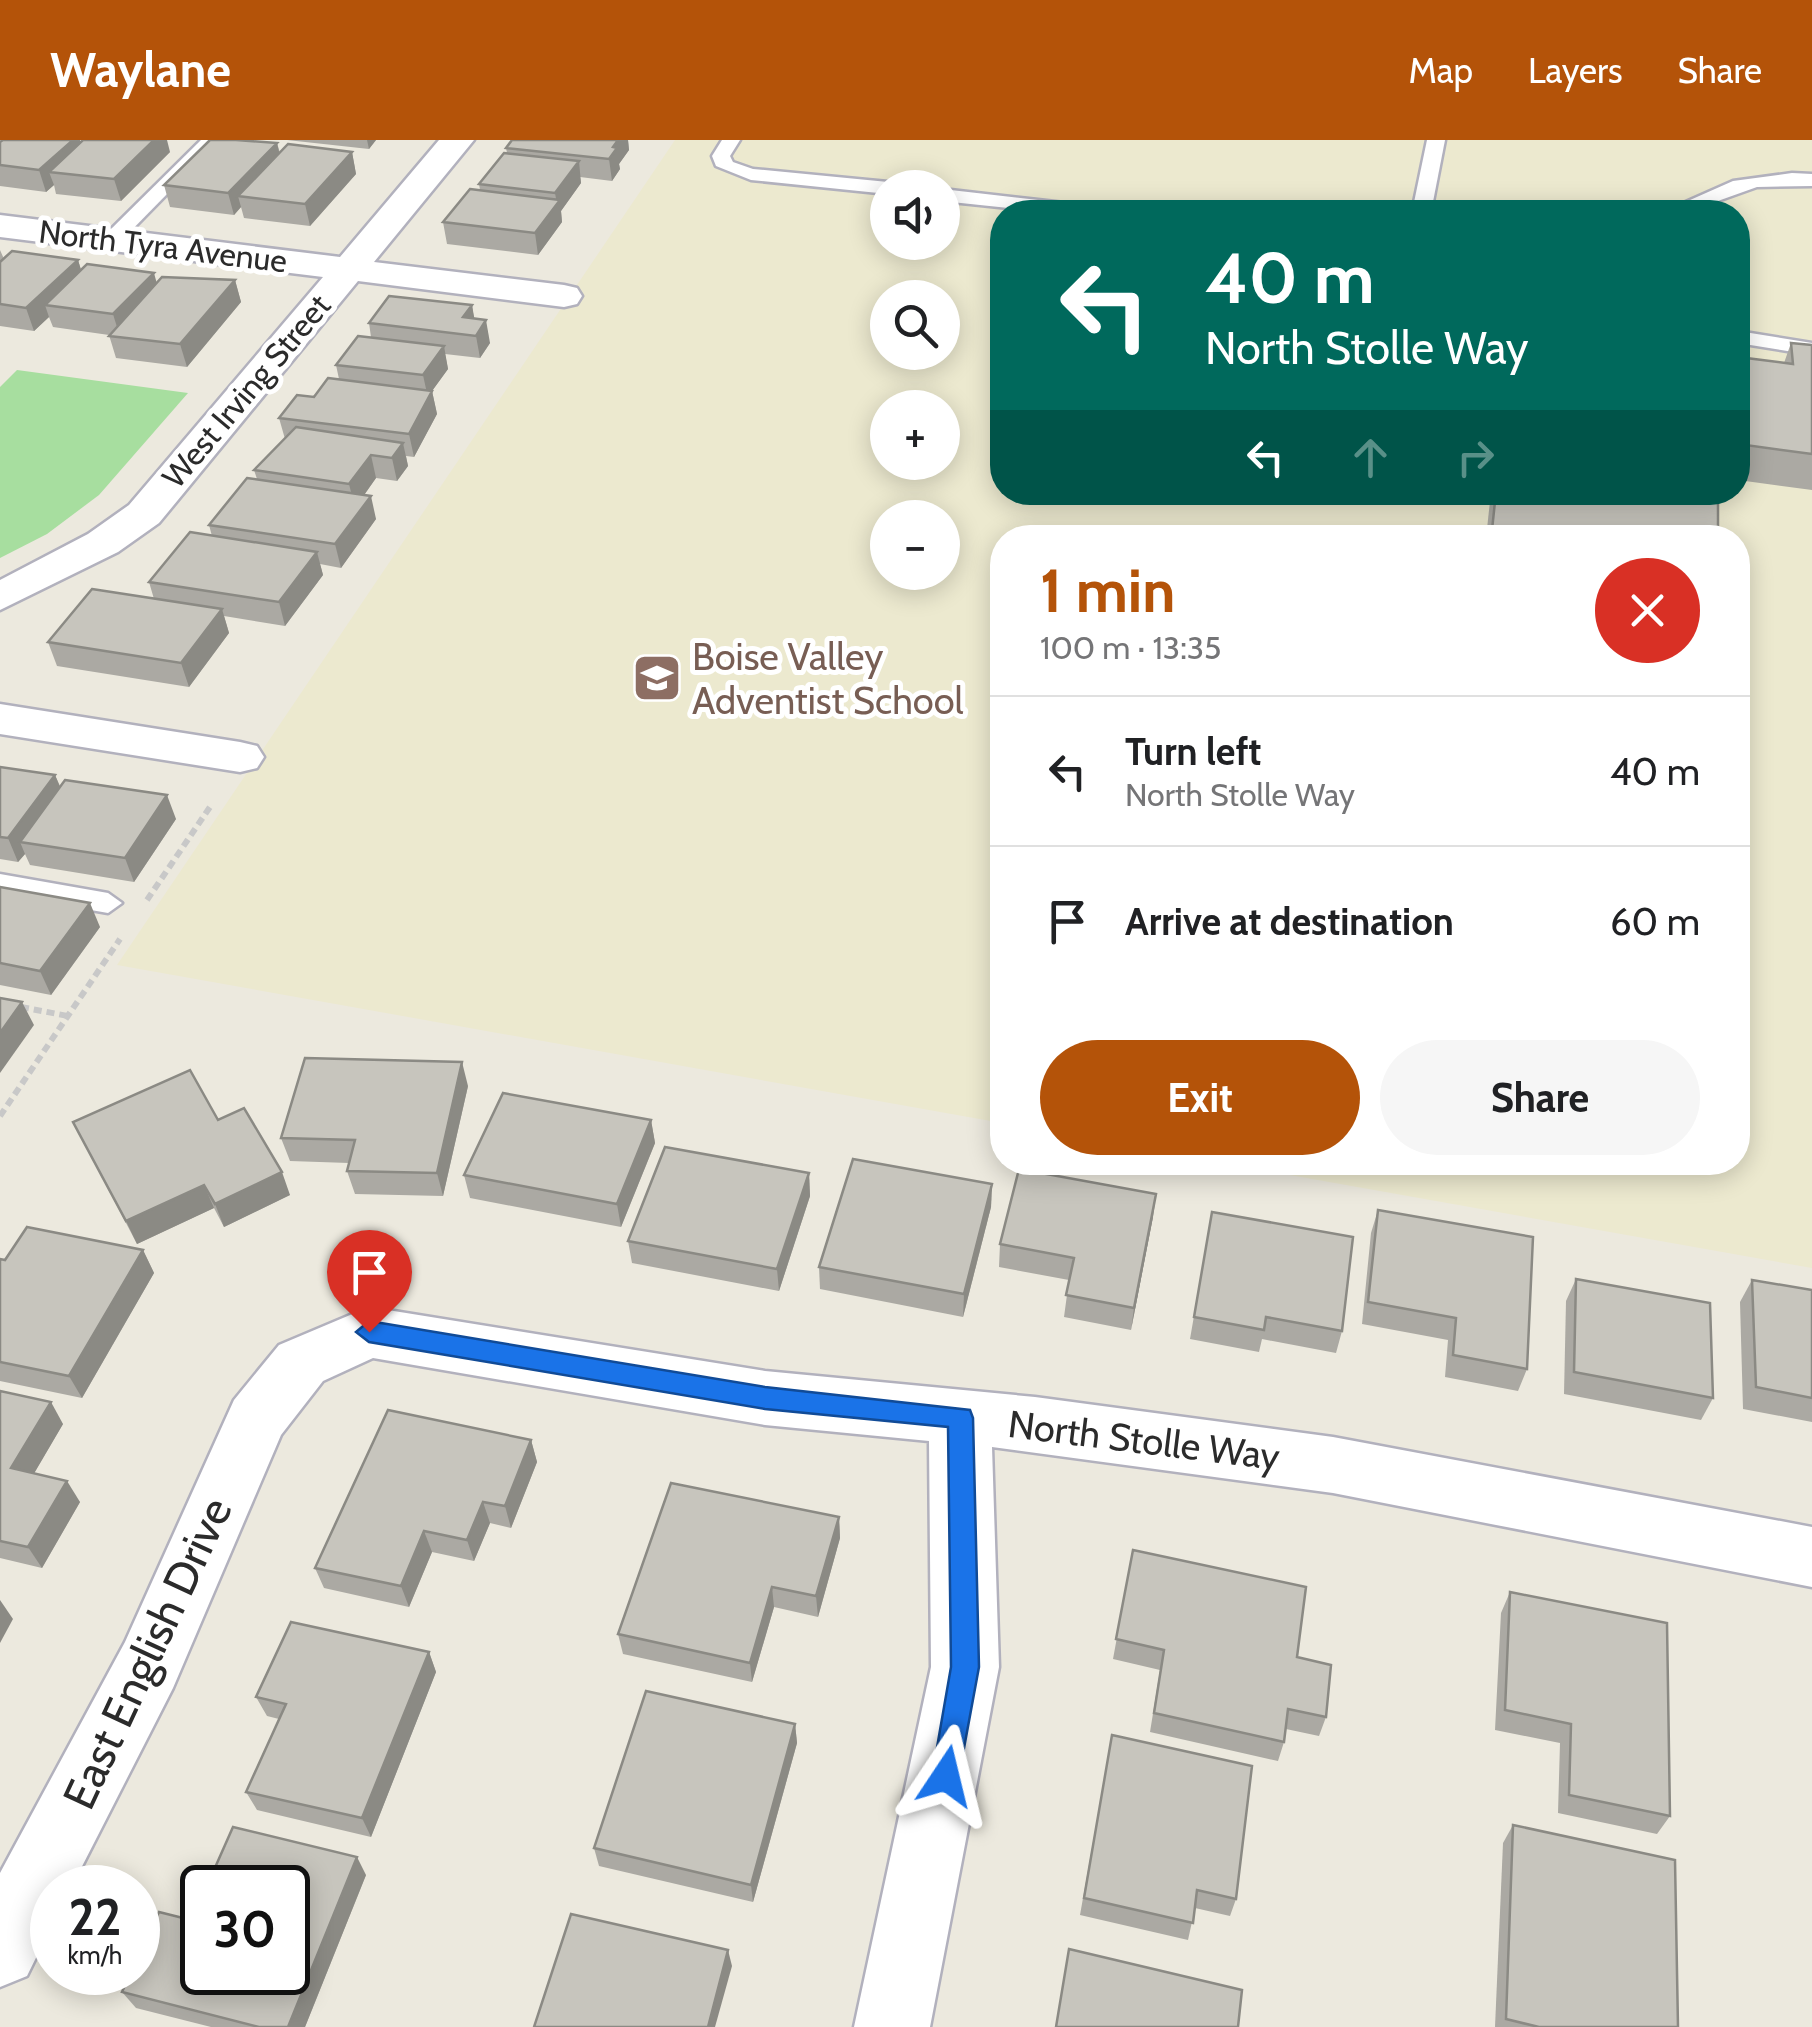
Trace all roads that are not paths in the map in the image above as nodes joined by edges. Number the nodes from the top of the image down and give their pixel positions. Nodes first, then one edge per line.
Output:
1 (211, 140) edge
2 (456, 140) edge
3 (731, 140) edge
4 (1436, 140) edge
5 (1812, 180) edge
6 (870, 186) edge
7 (960, 197) edge
8 (990, 200) edge
9 (1424, 200) edge
10 (1697, 200) edge
11 (0, 226) edge
12 (111, 240) junction
13 (348, 269) junction
14 (564, 296) dead end
15 (1750, 339) edge
16 (1812, 349) edge
17 (0, 597) edge
18 (0, 720) edge
19 (240, 756) dead end
20 (0, 884) edge
21 (108, 903) dead end
22 (301, 1363) joint
23 (960, 1418) junction
24 (1811, 1557) edge
25 (1812, 1576) edge
26 (5, 1932) edge
27 (892, 2027) edge

1 - 12 lane
2 - 13 street, West Irving Street
3 - 6 lane
4 - 9 lane
5 - 10 lane
7 - 8 lane
11 - 12 street, North Tyra Avenue
12 - 13 street, North Tyra Avenue
13 - 14 street, North Tyra Avenue
13 - 17 street, West Irving Street
15 - 16 lane
18 - 19 street
20 - 21 lane
22 - 23 street, North Stolle Way
22 - 26 street, East English Drive
23 - 24 street, North Stolle Way
23 - 27 street
24 - 25 street

